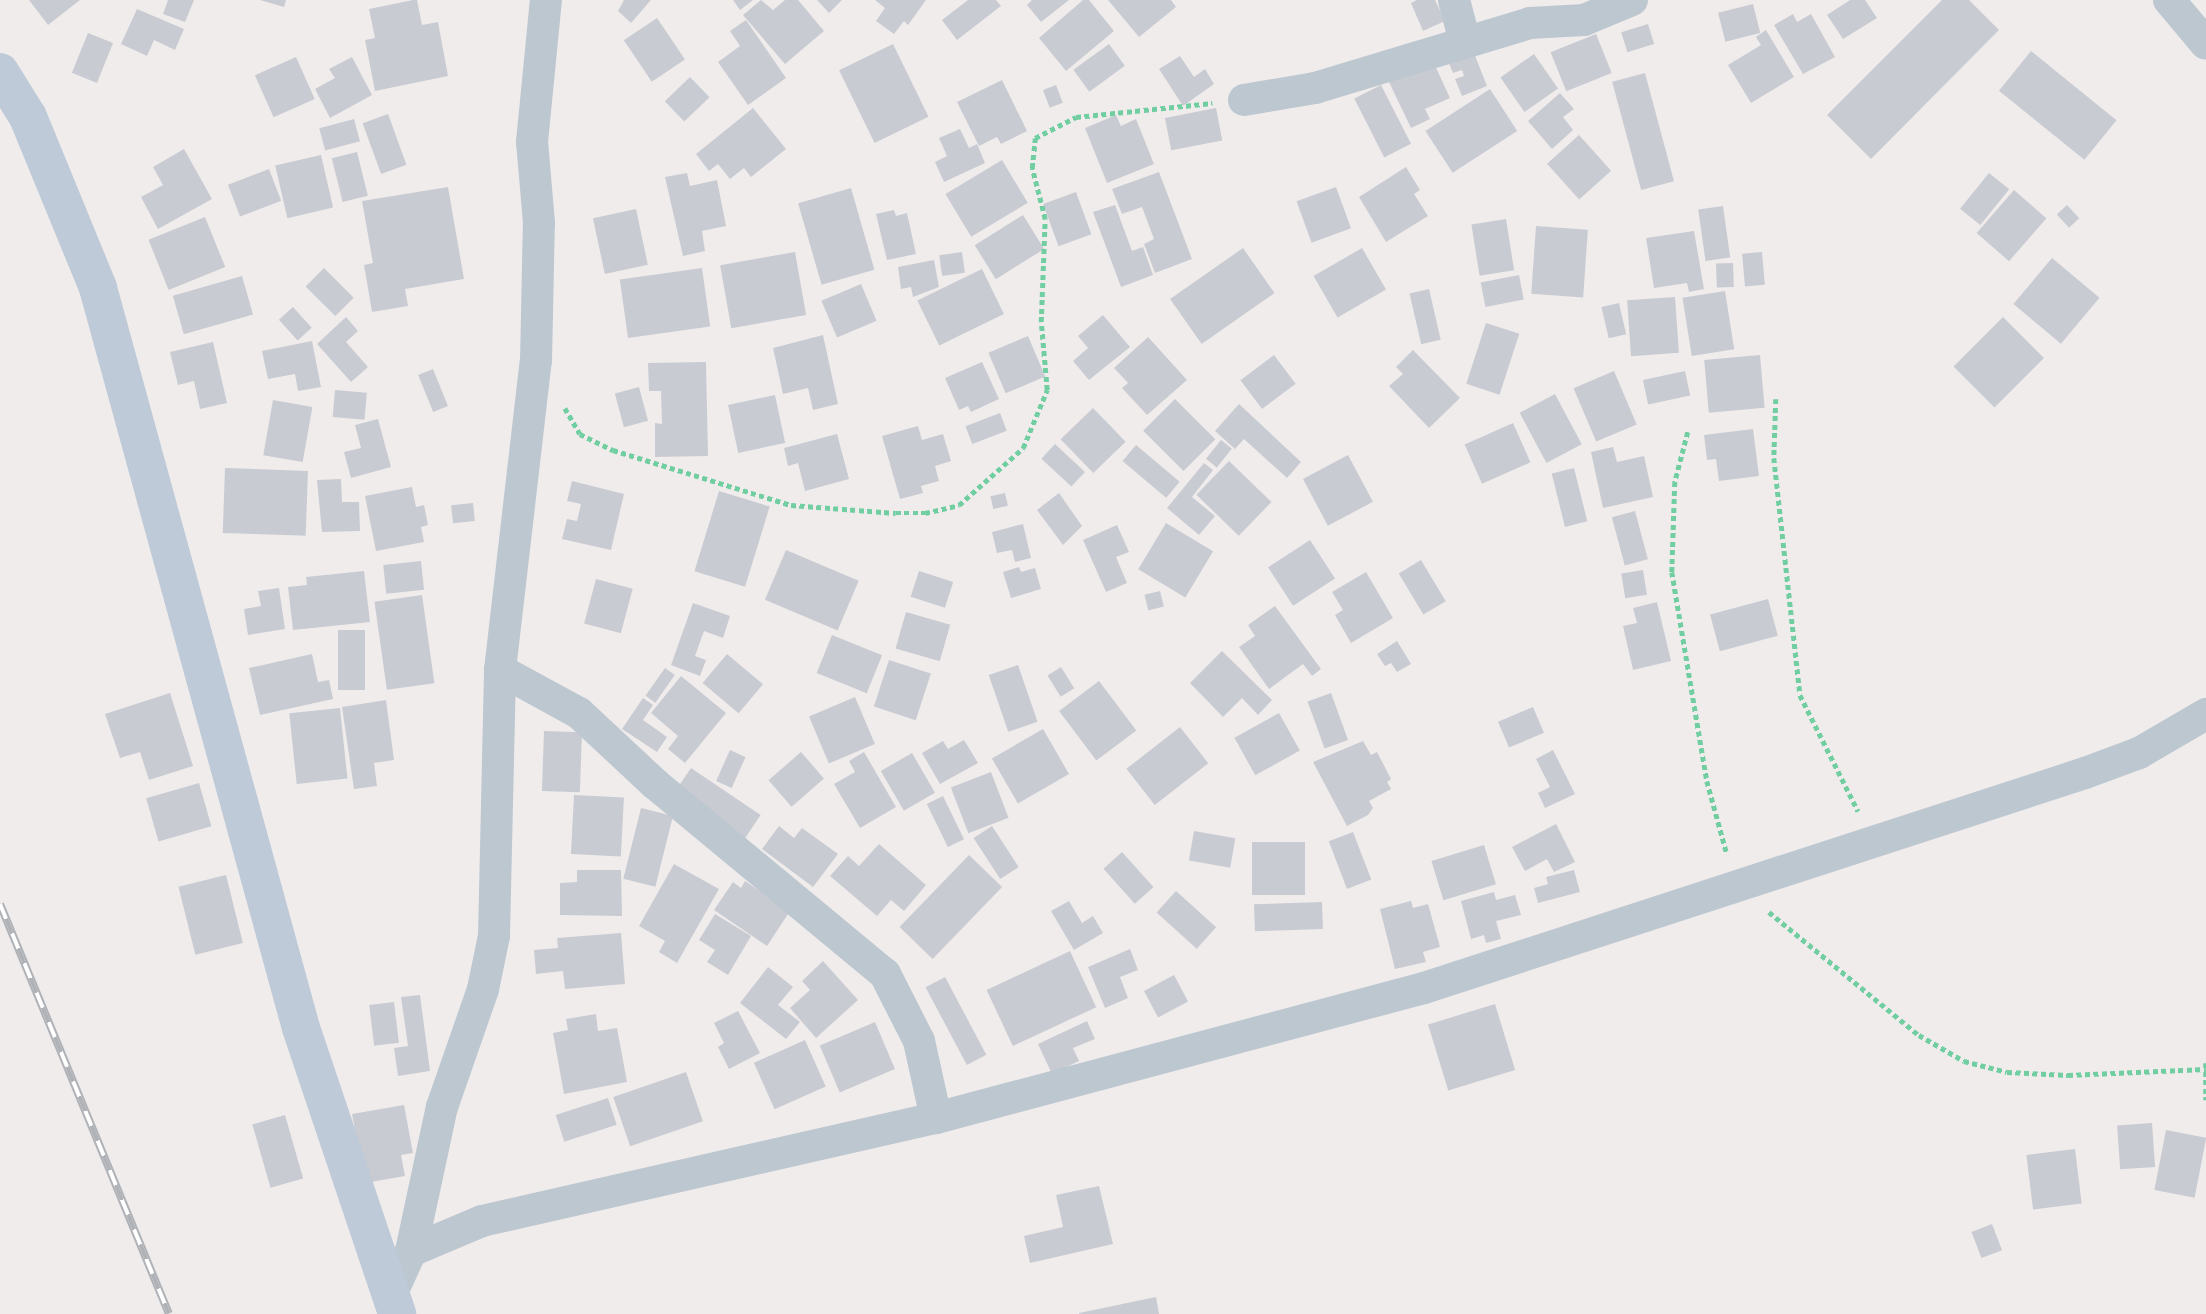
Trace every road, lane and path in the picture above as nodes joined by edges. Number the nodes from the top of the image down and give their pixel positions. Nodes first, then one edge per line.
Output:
1 (546, 0) edge
2 (1454, 0) edge
3 (1632, 0) edge
4 (2169, 0) edge
5 (1465, 42) junction
6 (2206, 44) edge
7 (0, 72) edge
8 (1244, 100) joint
9 (536, 361) junction
10 (1776, 400) dead end
11 (1688, 432) dead end
12 (500, 670) junction
13 (2206, 714) edge
14 (1873, 844) junction
15 (1735, 884) junction
16 (2206, 1063) edge
17 (2204, 1069) edge
18 (2206, 1100) edge
19 (936, 1118) junction
20 (411, 1251) junction
21 (394, 1305) edge

1 - 9 street
2 - 5 street
3 - 5 street
4 - 6 street
5 - 8 street
7 - 21 street
8 - 9 path
9 - 12 street
10 - 14 path
11 - 15 path
12 - 19 street
12 - 20 street
13 - 14 street
14 - 15 street
15 - 17 path
15 - 19 street
16 - 17 path
17 - 18 path
19 - 20 street
20 - 21 street

